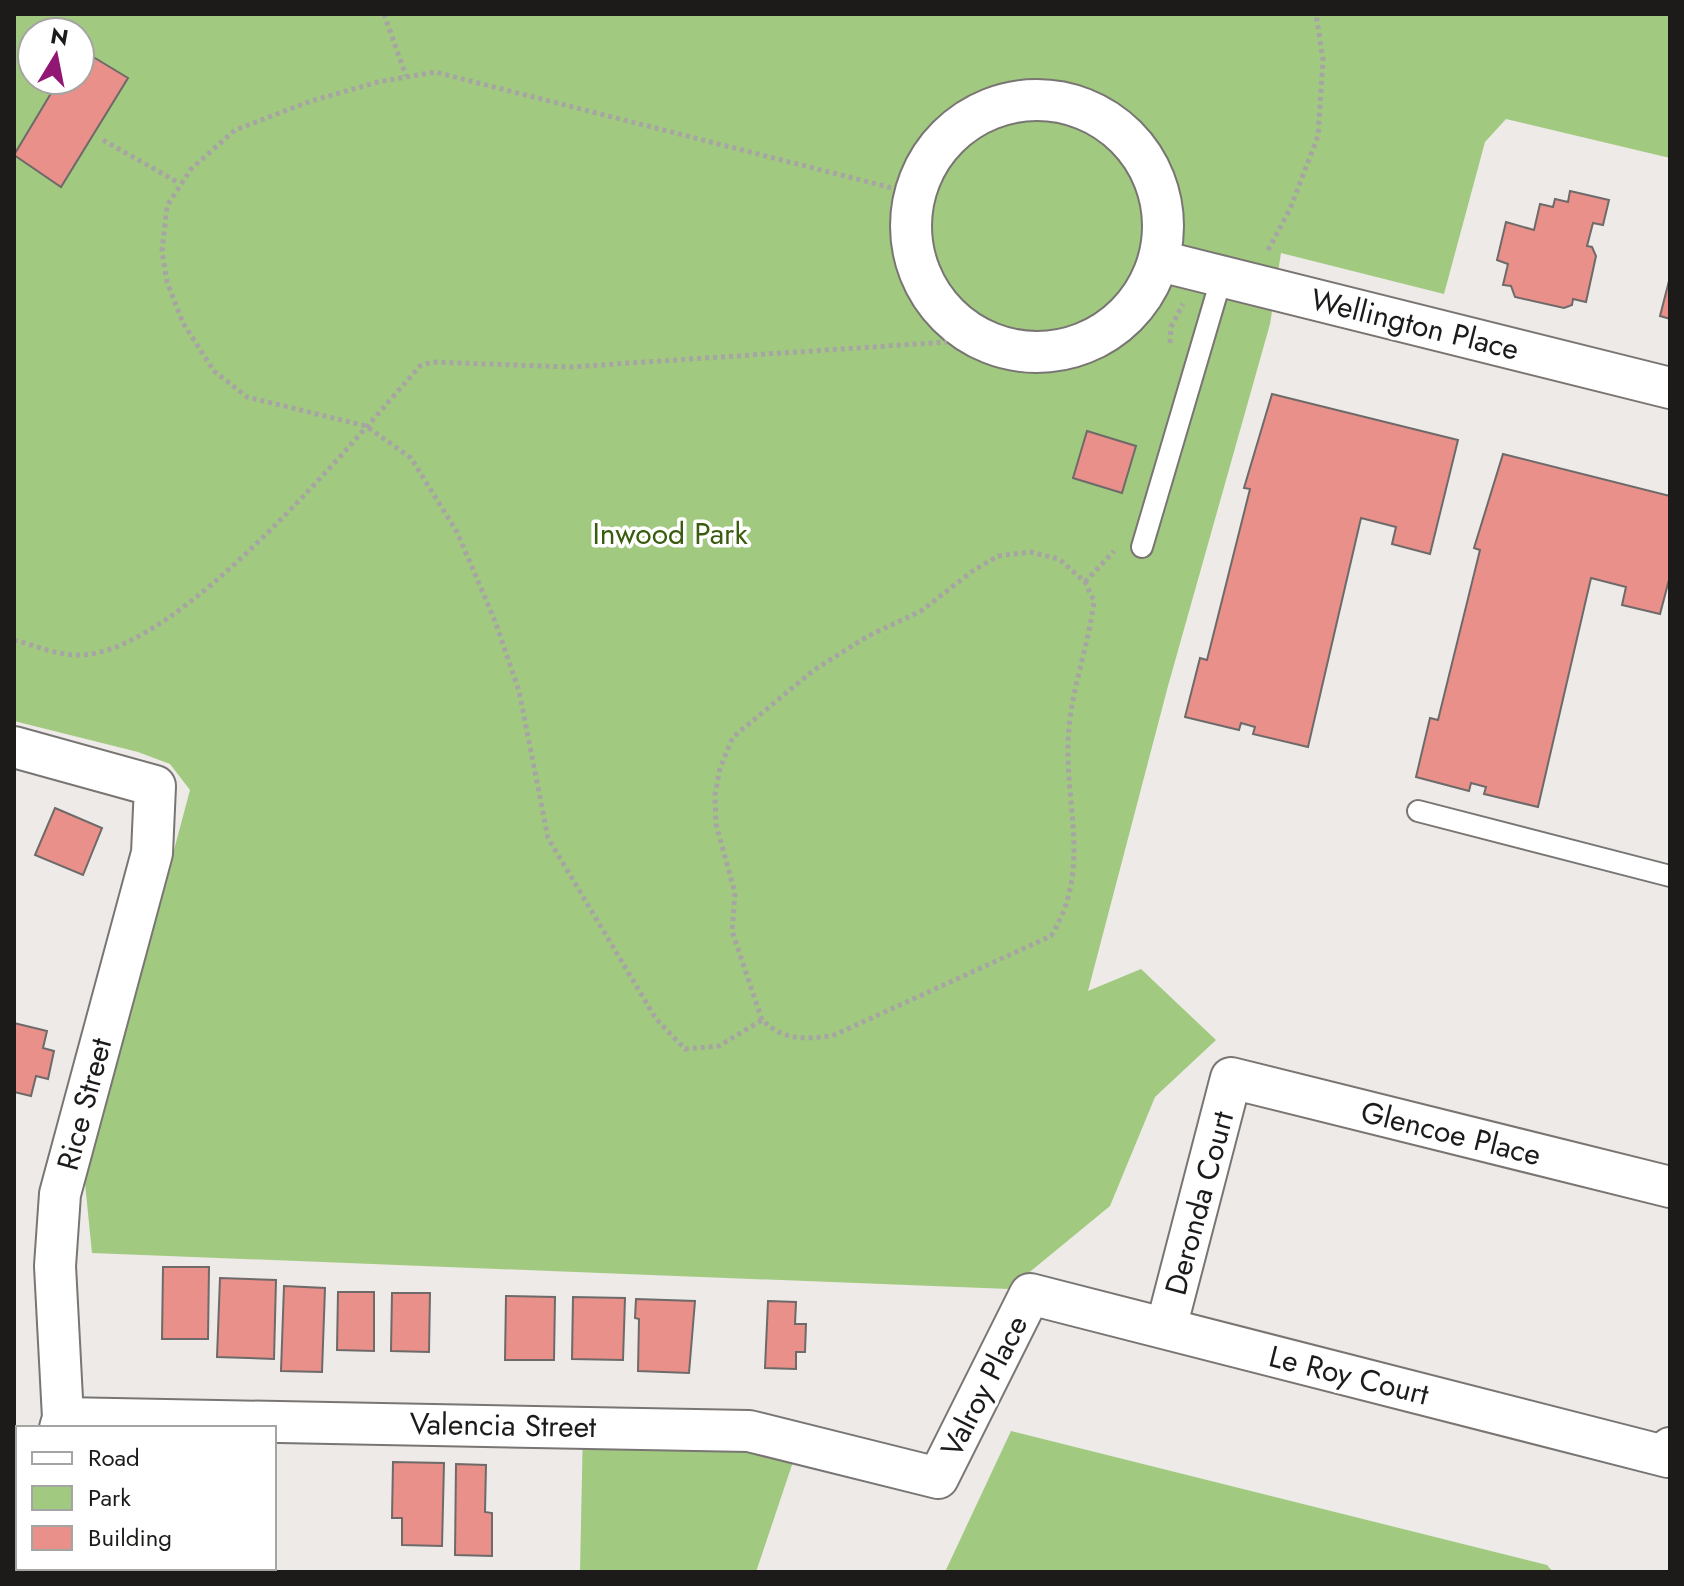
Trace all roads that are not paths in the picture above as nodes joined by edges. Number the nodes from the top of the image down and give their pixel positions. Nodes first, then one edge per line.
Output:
1 (1160, 261) junction
2 (1222, 276) junction
3 (1670, 388) edge
4 (1132, 544) road end
5 (14, 747) edge
6 (1418, 811) dead end
7 (1670, 876) edge
8 (1231, 1078) joint
9 (1670, 1187) edge
10 (1030, 1294) joint
11 (1166, 1328) junction
12 (62, 1423) edge
13 (1669, 1453) edge
14 (938, 1478) joint

1 - 1 street
1 - 2 street, Wellington Place
2 - 3 street, Wellington Place
2 - 4 lane
5 - 12 street, Rice Street
6 - 7 lane
8 - 9 street, Glencoe Place
8 - 11 street, Deronda Court
10 - 11 street, Le Roy Court
10 - 14 street, Valroy Place
11 - 13 street, Le Roy Court
12 - 14 street, Valencia Street

